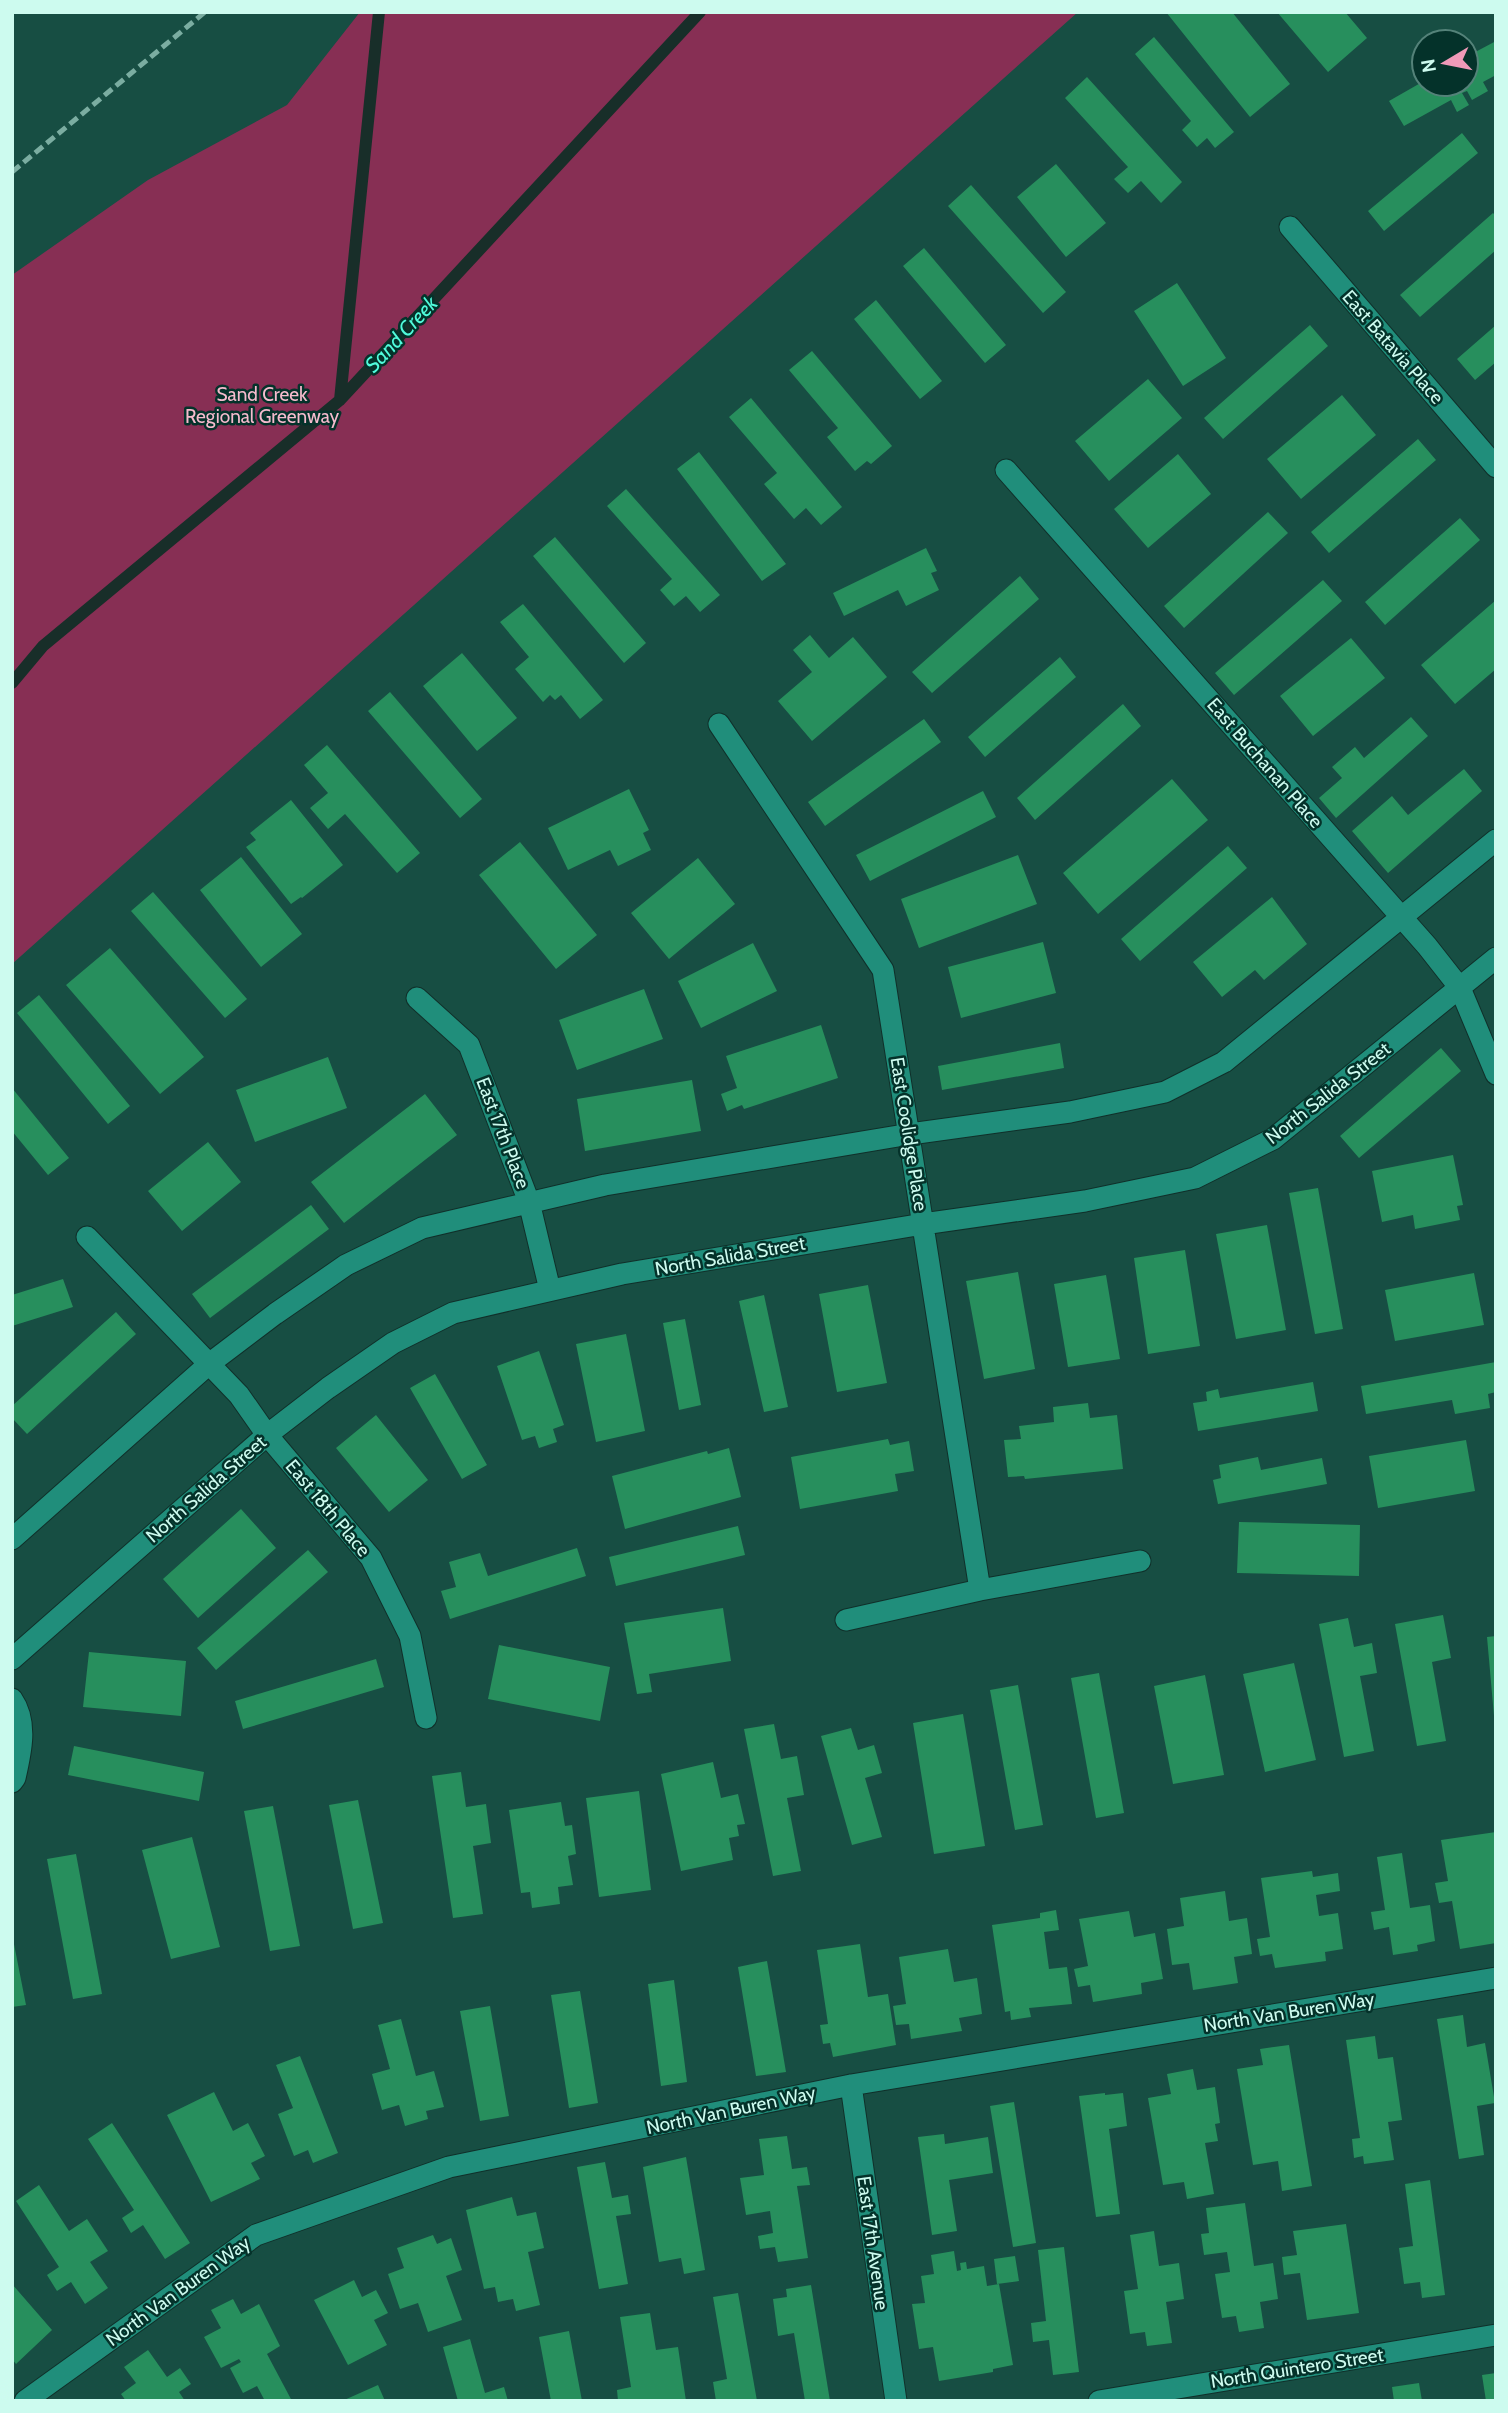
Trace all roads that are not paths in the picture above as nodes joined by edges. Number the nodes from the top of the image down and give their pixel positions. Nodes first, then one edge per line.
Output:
1 (1290, 227) dead end
2 (1496, 467) edge
3 (1006, 470) dead end
4 (719, 724) dead end
5 (1496, 840) edge
6 (1403, 918) junction
7 (1496, 958) edge
8 (1460, 988) junction
9 (417, 998) dead end
10 (1496, 1074) edge
11 (910, 1134) junction
12 (529, 1202) junction
13 (923, 1224) junction
14 (87, 1237) dead end
15 (550, 1290) junction
16 (209, 1364) junction
17 (267, 1435) junction
18 (12, 1539) edge
19 (1140, 1561) dead end
20 (981, 1590) junction
21 (846, 1620) dead end
22 (12, 1659) edge
23 (12, 1699) edge
24 (426, 1718) dead end
25 (12, 1782) edge
26 (1496, 1978) edge
27 (851, 2085) junction
28 (1496, 2335) edge
29 (25, 2401) edge
30 (896, 2401) edge
31 (1099, 2401) edge

1 - 2 street, East Batavia Place
3 - 6 street, East Buchanan Place
4 - 11 street, East Coolidge Place
5 - 6 street
6 - 8 street, East Buchanan Place
6 - 11 street
7 - 8 street, North Salida Street
8 - 10 street, East Buchanan Place
8 - 13 street, North Salida Street
9 - 12 street, East 17th Place
11 - 12 street
11 - 13 street, East Coolidge Place
12 - 15 street, East 17th Place
12 - 16 street
13 - 15 street, North Salida Street
13 - 20 street, East Coolidge Place
14 - 16 street, East 18th Place
15 - 17 street, North Salida Street
16 - 17 street, East 18th Place
16 - 18 street
17 - 22 street, North Salida Street
17 - 24 street, East 18th Place
19 - 20 street
20 - 21 street
23 - 25 street
26 - 27 street, North Van Buren Way
27 - 29 street, North Van Buren Way
27 - 30 street, East 17th Avenue
28 - 31 street, North Quintero Street

